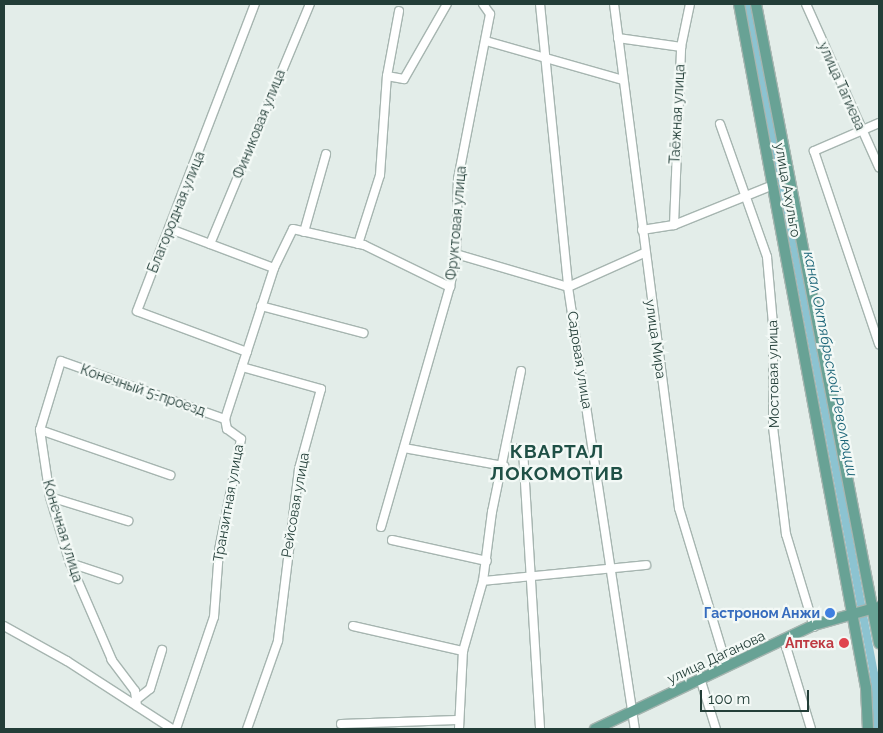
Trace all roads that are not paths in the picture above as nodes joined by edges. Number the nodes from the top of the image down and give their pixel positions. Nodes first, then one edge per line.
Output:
1 (255, 4) edge
2 (310, 4) edge
3 (447, 4) edge
4 (483, 4) edge
5 (540, 4) edge
6 (614, 4) edge
7 (690, 4) edge
8 (740, 4) edge
9 (756, 4) edge
10 (806, 4) edge
11 (400, 12) dead end
12 (618, 38) junction
13 (486, 41) junction
14 (681, 47) junction
15 (546, 56) junction
16 (387, 76) junction
17 (623, 80) junction
18 (879, 123) edge
19 (720, 124) dead end
20 (862, 132) junction
21 (326, 154) dead end
22 (879, 167) edge
23 (773, 185) junction
24 (744, 196) junction
25 (674, 225) junction
26 (170, 229) junction
27 (642, 230) junction
28 (304, 232) junction
29 (210, 244) junction
30 (358, 244) junction
31 (644, 253) junction
32 (456, 254) junction
33 (274, 268) junction
34 (450, 287) junction
35 (568, 288) junction
36 (261, 306) junction
37 (363, 333) dead end
38 (879, 344) edge
39 (247, 352) junction
40 (61, 361) joint
41 (242, 367) junction
42 (521, 371) dead end
43 (225, 419) junction
44 (40, 430) junction
45 (508, 447) junction
46 (404, 448) junction
47 (504, 466) junction
48 (170, 476) dead end
49 (50, 497) junction
50 (128, 521) dead end
51 (381, 527) dead end
52 (392, 540) dead end
53 (486, 561) junction
54 (70, 563) junction
55 (646, 565) dead end
56 (613, 568) junction
57 (530, 576) junction
58 (118, 579) dead end
59 (483, 581) junction
60 (877, 610) edge
61 (853, 616) junction
62 (4, 626) edge
63 (353, 626) dead end
64 (814, 626) junction
65 (785, 641) junction
66 (879, 643) edge
67 (162, 650) dead end
68 (462, 651) junction
69 (726, 666) junction
70 (700, 679) junction
71 (137, 703) junction
72 (631, 714) junction
73 (458, 720) junction
74 (341, 724) dead end
75 (174, 729) edge
76 (247, 729) edge
77 (459, 729) edge
78 (540, 729) edge
79 (595, 729) edge
80 (600, 729) edge
81 (635, 729) edge
82 (716, 729) edge
83 (811, 729) edge
84 (868, 729) edge

1 - 26 street, Благородная улица
2 - 29 street, Финиковая улица
3 - 16 street
4 - 13 street, Фруктовая улица
5 - 15 street, Садовая улица
6 - 12 street, улица Мира
7 - 14 street, Таёжная улица
8 - 23 main road, улица Ахульго
9 - 60 main road
10 - 20 street, улица Тагиева
11 - 16 street
12 - 14 street
12 - 17 street, улица Мира
13 - 15 street
13 - 32 street, Фруктовая улица
14 - 25 street, Таёжная улица
15 - 17 street
15 - 35 street, Садовая улица
16 - 30 street
17 - 27 street, улица Мира
18 - 20 street
19 - 24 street, Мостовая улица
20 - 22 street, улица Тагиева
20 - 38 street
21 - 28 street
23 - 24 street
23 - 61 main road, улица Ахульго
24 - 25 street
24 - 64 street, Мостовая улица
25 - 27 street
26 - 29 street
26 - 39 street, Благородная улица
27 - 31 street, улица Мира
28 - 30 street
28 - 33 street
29 - 33 street
30 - 34 street
31 - 35 street
31 - 69 street, улица Мира
32 - 34 street, Фруктовая улица
32 - 35 street
33 - 36 street
34 - 46 street, Фруктовая улица
35 - 56 street, Садовая улица
36 - 37 street
36 - 39 street
39 - 41 street
40 - 43 street, Конечный 5-проезд
40 - 44 street, Конечная улица
41 - 43 street
41 - 76 street, Рейсовая улица
42 - 45 street
43 - 75 street, Транзитная улица
44 - 48 street
44 - 49 street, Конечная улица
45 - 47 street
45 - 57 street
46 - 47 street
46 - 51 street, Фруктовая улица
47 - 53 street
49 - 50 street
49 - 54 street, Конечная улица
52 - 53 street
53 - 59 street
54 - 58 street
54 - 71 street, Конечная улица
55 - 56 street
56 - 57 street
56 - 72 street, Садовая улица
57 - 59 street
57 - 78 street
59 - 68 street
60 - 61 main road, улица Даганова
60 - 66 main road
61 - 64 main road, улица Даганова
61 - 84 main road, улица Ахульго
62 - 71 street
63 - 68 street
64 - 65 main road, улица Даганова
65 - 69 main road, улица Даганова
65 - 83 street
67 - 71 street
68 - 73 street
69 - 70 main road, улица Даганова
70 - 72 main road, улица Даганова
70 - 82 street
71 - 75 street, Конечная улица
72 - 79 main road, улица Даганова
72 - 80 main road, улица Даганова
72 - 81 street, Садовая улица
73 - 74 street
73 - 77 street

